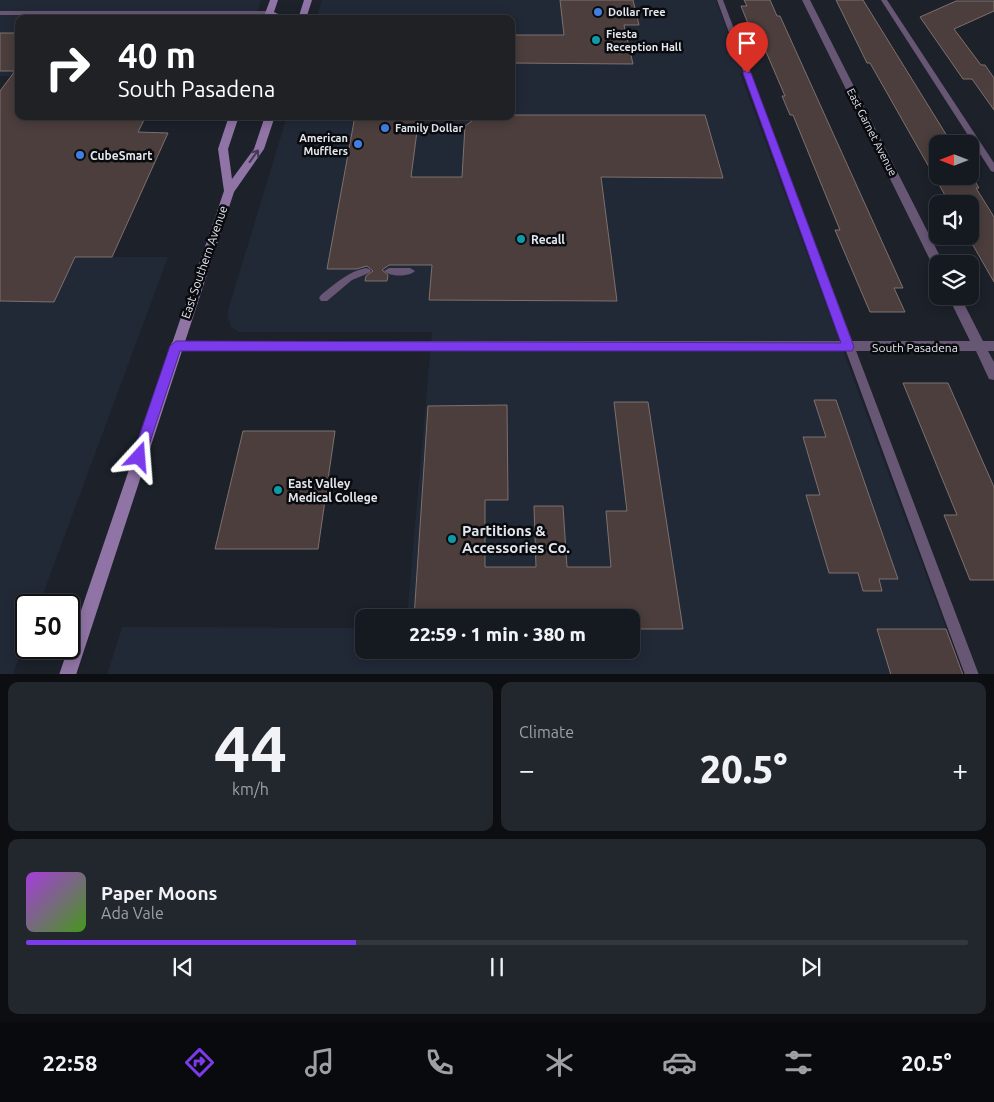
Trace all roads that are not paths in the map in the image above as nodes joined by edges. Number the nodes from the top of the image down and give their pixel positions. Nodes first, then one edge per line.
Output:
1 (274, 0) edge
2 (308, 0) edge
3 (720, 0) edge
4 (806, 0) edge
5 (884, 0) edge
6 (0, 14) edge
7 (134, 15) edge
8 (268, 15) edge
9 (303, 15) edge
10 (233, 120) edge
11 (269, 120) edge
12 (994, 169) edge
13 (228, 190) junction
14 (934, 255) edge
15 (366, 271) dead end
16 (389, 271) dead end
17 (410, 271) dead end
18 (324, 298) dead end
19 (958, 305) edge
20 (176, 346) junction
21 (979, 346) junction
22 (994, 346) edge
23 (848, 347) junction
24 (994, 375) edge
25 (67, 674) edge
26 (972, 674) edge

1 - 8 main road
2 - 9 main road
3 - 23 lane
4 - 14 street, East Garnet Avenue
5 - 12 lane
6 - 7 street
10 - 13 main road, East Southern Avenue
13 -> 11 main road, East Southern Avenue
13 - 20 main road, East Southern Avenue
15 - 18 lane
16 - 17 lane
19 - 21 street
20 - 23 street, South Pasadena
20 - 25 main road, East Southern Avenue
21 - 22 street, South Pasadena
21 - 23 street, South Pasadena
21 - 24 street
23 - 26 lane

